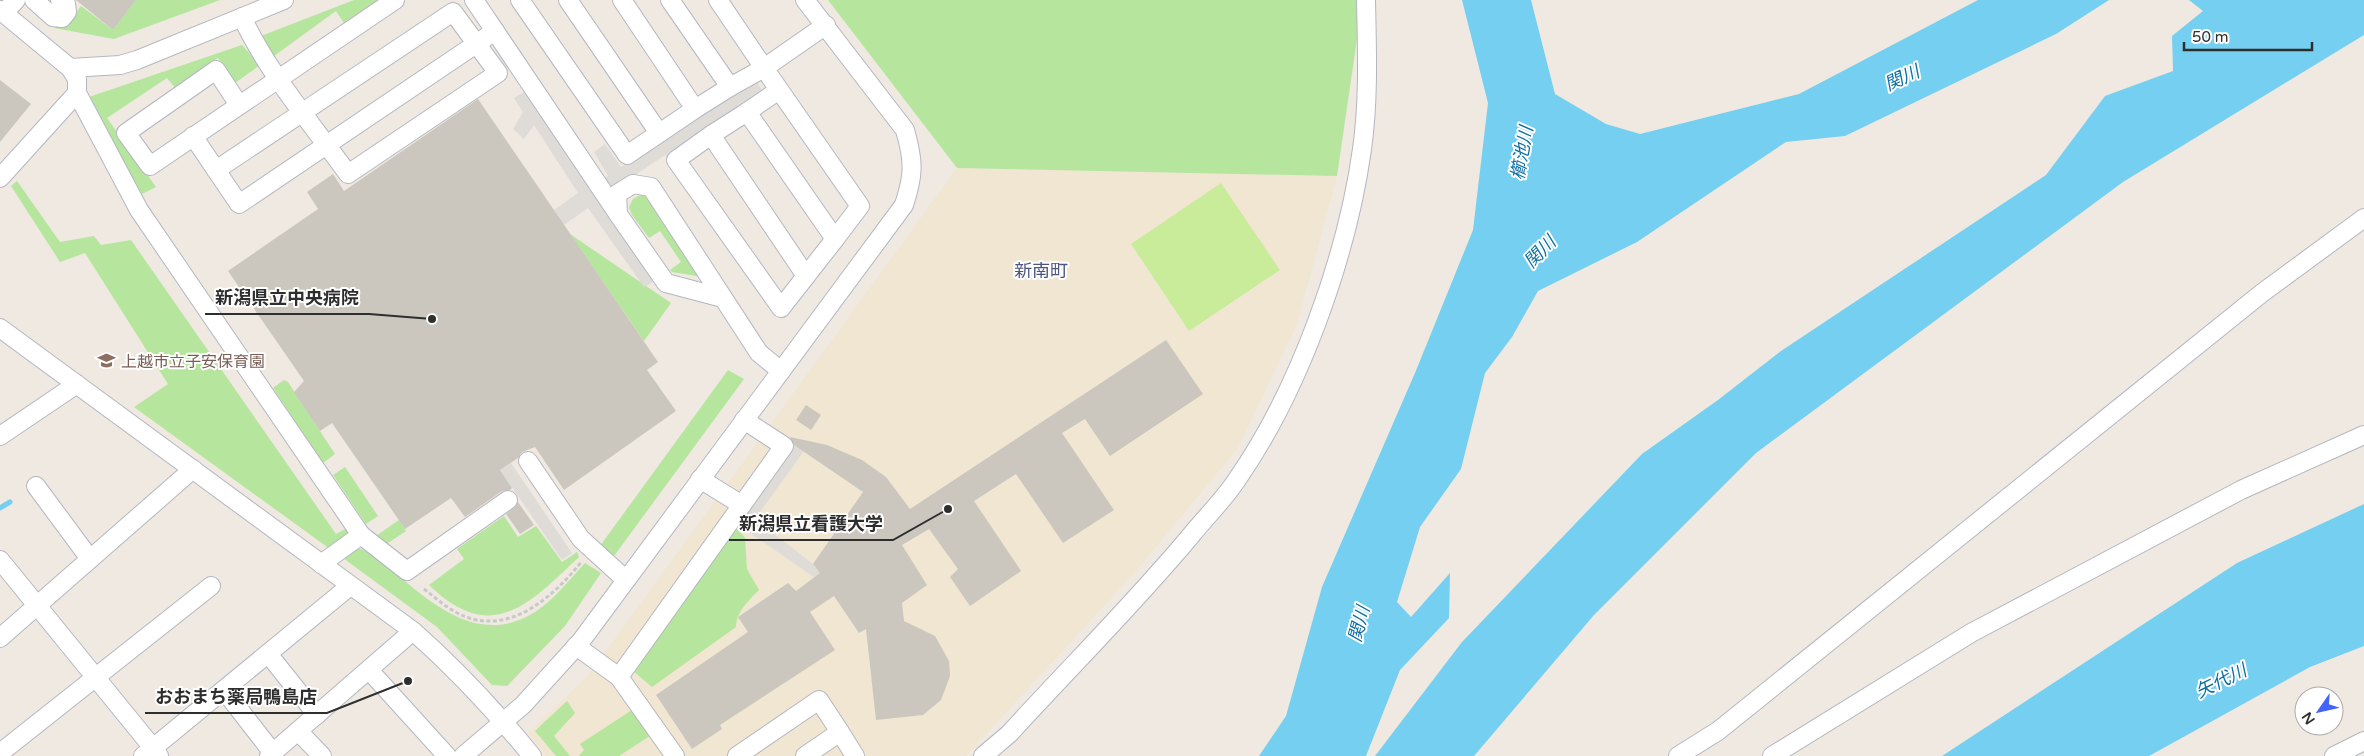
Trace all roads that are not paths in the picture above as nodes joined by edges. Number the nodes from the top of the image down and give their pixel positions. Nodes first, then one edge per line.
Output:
1 (16, 0) edge
2 (34, 0) edge
3 (60, 0) edge
4 (284, 0) edge
5 (395, 0) edge
6 (474, 0) edge
7 (520, 0) edge
8 (568, 0) edge
9 (622, 0) edge
10 (670, 0) edge
11 (718, 0) edge
12 (805, 0) edge
13 (1366, 0) edge
14 (449, 6) edge
15 (2, 12) edge
16 (242, 17) junction
17 (826, 25) junction
18 (495, 31) junction
19 (476, 44) junction
20 (70, 68) junction
21 (764, 68) junction
22 (279, 78) junction
23 (730, 87) junction
24 (779, 90) junction
25 (77, 93) junction
26 (239, 105) junction
27 (695, 110) junction
28 (303, 111) junction
29 (747, 112) junction
30 (659, 133) junction
31 (193, 136) junction
32 (710, 136) junction
33 (327, 145) junction
34 (216, 170) junction
35 (0, 178) edge
36 (618, 214) junction
37 (2364, 218) edge
38 (835, 239) junction
39 (806, 276) junction
40 (723, 298) junction
41 (0, 328) edge
42 (781, 371) junction
43 (77, 384) junction
44 (744, 420) junction
45 (2364, 435) edge
46 (0, 436) edge
47 (528, 461) dead end
48 (193, 469) junction
49 (700, 479) junction
50 (36, 486) dead end
51 (508, 500) dead end
52 (742, 505) junction
53 (361, 535) junction
54 (90, 559) junction
55 (0, 560) edge
56 (321, 564) junction
57 (626, 580) junction
58 (211, 586) dead end
59 (350, 586) junction
60 (38, 605) junction
61 (413, 631) junction
62 (0, 638) edge
63 (576, 646) junction
64 (269, 655) junction
65 (369, 670) junction
66 (97, 677) junction
67 (619, 677) junction
68 (224, 690) junction
69 (316, 715) junction
70 (504, 722) junction
71 (298, 731) junction
72 (840, 732) junction
73 (1009, 734) junction
74 (2364, 741) edge
75 (0, 753) edge
76 (152, 753) edge
77 (271, 754) edge
78 (670, 754) edge
79 (322, 756) edge
80 (447, 756) edge
81 (463, 756) edge
82 (532, 756) edge
83 (737, 756) edge
84 (805, 756) edge
85 (855, 756) edge
86 (983, 756) edge
87 (1002, 756) edge
88 (1678, 756) edge
89 (1772, 756) edge
90 (2334, 756) edge

1 - 15 street
2 - 3 street
4 - 16 street
5 - 22 street
6 - 18 street
7 - 30 street
8 - 30 street
9 - 27 street
10 - 23 street
11 - 21 street
12 - 17 street
13 - 73 street
14 - 19 street
14 - 28 street
15 - 20 street
16 - 20 street
16 - 22 street
17 - 21 street
17 - 42 street
18 - 19 street
18 - 36 street
19 - 33 street
19 - 33 street
20 - 25 street
21 - 23 street
21 - 24 street
22 - 26 street
22 - 28 street
23 - 27 street
24 - 29 street
24 - 38 street
25 - 35 street
25 - 53 street
26 - 31 street
26 - 31 street
27 - 30 street
28 - 33 street
28 - 34 street
29 - 32 street
29 - 38 street
31 - 34 street
32 - 39 street
32 - 39 street
33 - 34 street
36 - 40 street
36 - 40 street
37 - 88 street
38 - 39 street
40 - 42 street
41 - 43 street
42 - 44 street
43 - 46 street
43 - 48 street
44 - 49 street
44 - 52 street
45 - 89 street
47 - 57 street
48 - 54 street
48 - 56 street
49 - 52 street
49 - 57 street
50 - 54 street
51 - 53 street
52 - 67 street
53 - 56 street
54 - 60 street
55 - 60 street
56 - 59 street
57 - 63 street
58 - 66 street
59 - 61 street
59 - 64 street
60 - 62 street
60 - 66 street
61 - 65 street
61 - 70 street
63 - 67 street
63 - 70 street
64 - 68 street
64 - 69 street
65 - 69 street
65 - 80 street
66 - 75 street
66 - 76 street
67 - 78 street
68 - 76 street
68 - 77 street
69 - 71 street
70 - 81 street
70 - 82 street
71 - 77 street
71 - 79 street
72 - 83 street
72 - 84 street
72 - 85 street
73 - 86 street
73 - 87 street
74 - 90 street

